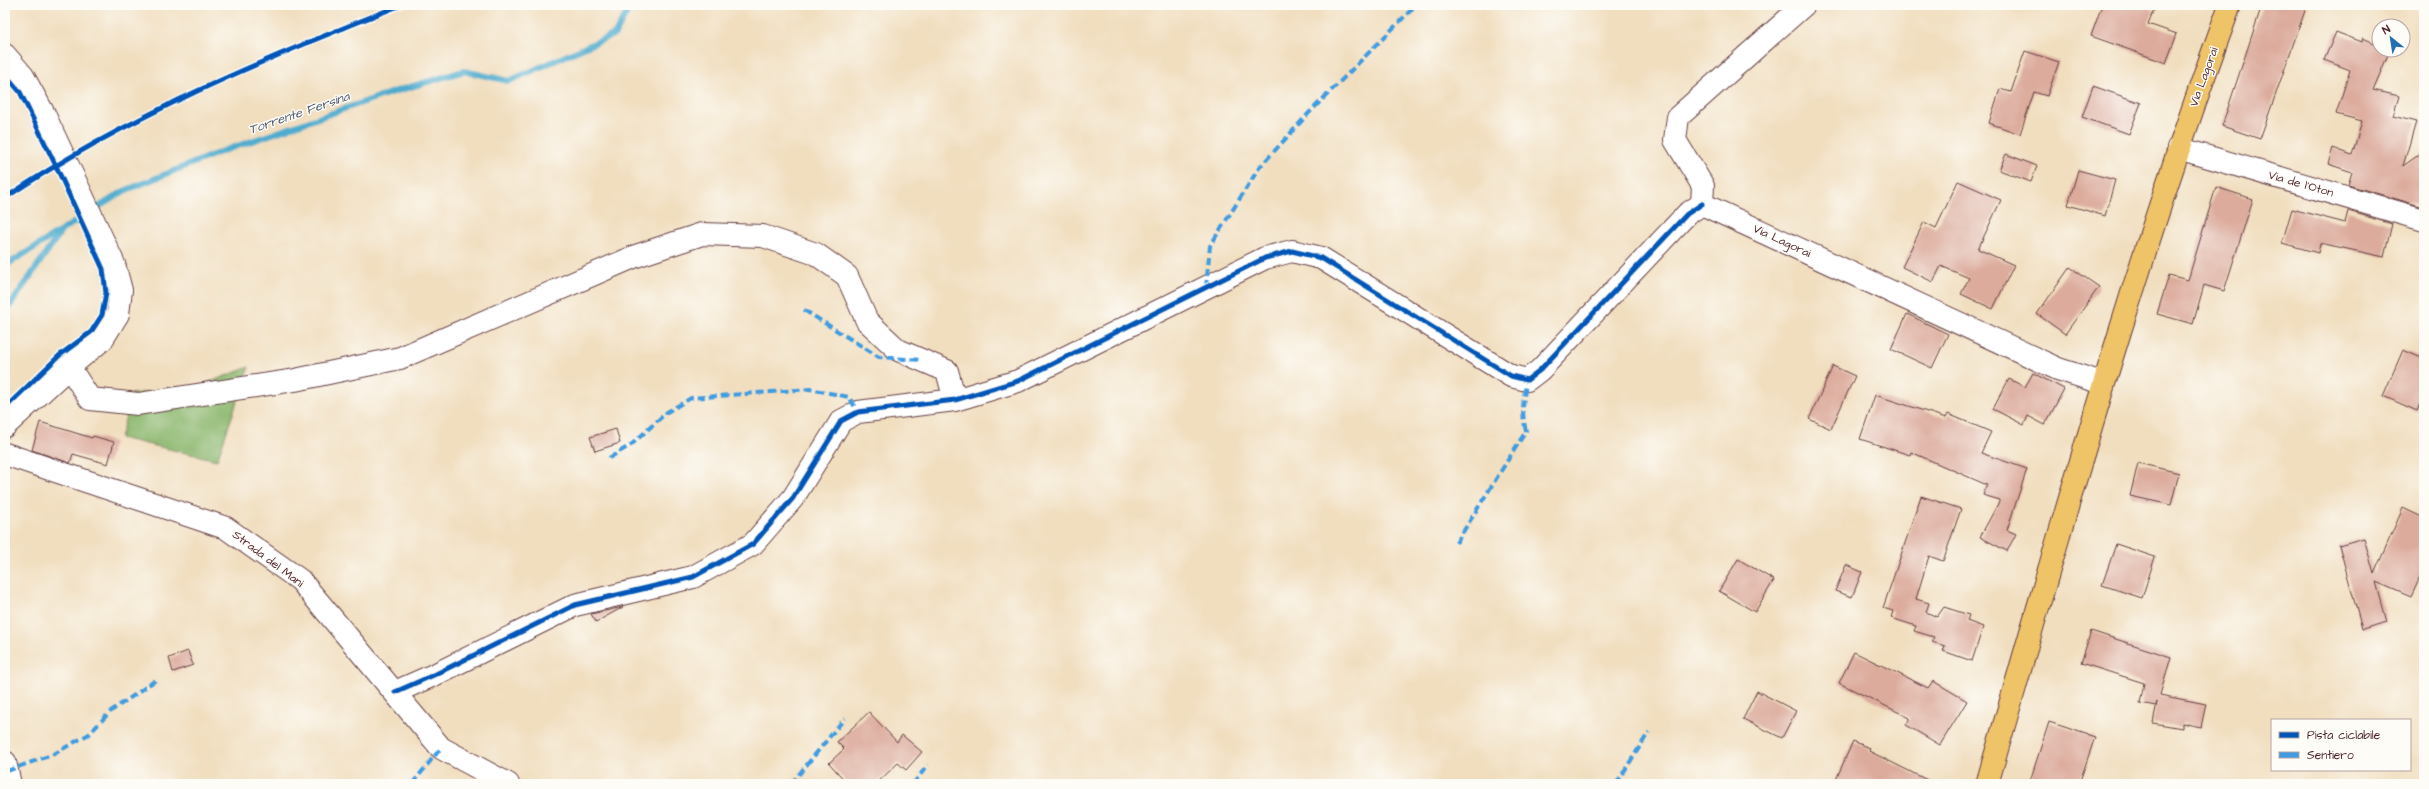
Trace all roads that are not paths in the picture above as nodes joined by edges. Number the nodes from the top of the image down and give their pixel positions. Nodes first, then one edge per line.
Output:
1 (1804, 5) edge
2 (2230, 5) edge
3 (5, 55) edge
4 (2178, 148) junction
5 (1702, 204) junction
6 (2424, 220) edge
7 (69, 367) junction
8 (2102, 383) junction
9 (955, 400) junction
10 (5, 426) edge
11 (5, 454) edge
12 (395, 692) junction
13 (5, 762) edge
14 (10, 784) edge
15 (508, 784) edge
16 (1987, 784) edge

1 - 5 street
2 - 4 main road, Via Lagorai
3 - 7 street
4 - 6 street, Via de l'Oton
4 - 8 main road, Via Lagorai
5 - 8 street, Via Lagorai
5 - 9 street
7 - 9 street
7 - 10 street
8 - 16 main road, Via Lagorai
9 - 12 street
11 - 12 street, Strada del Mani
12 - 15 street, Strada del Mani
13 - 14 street

